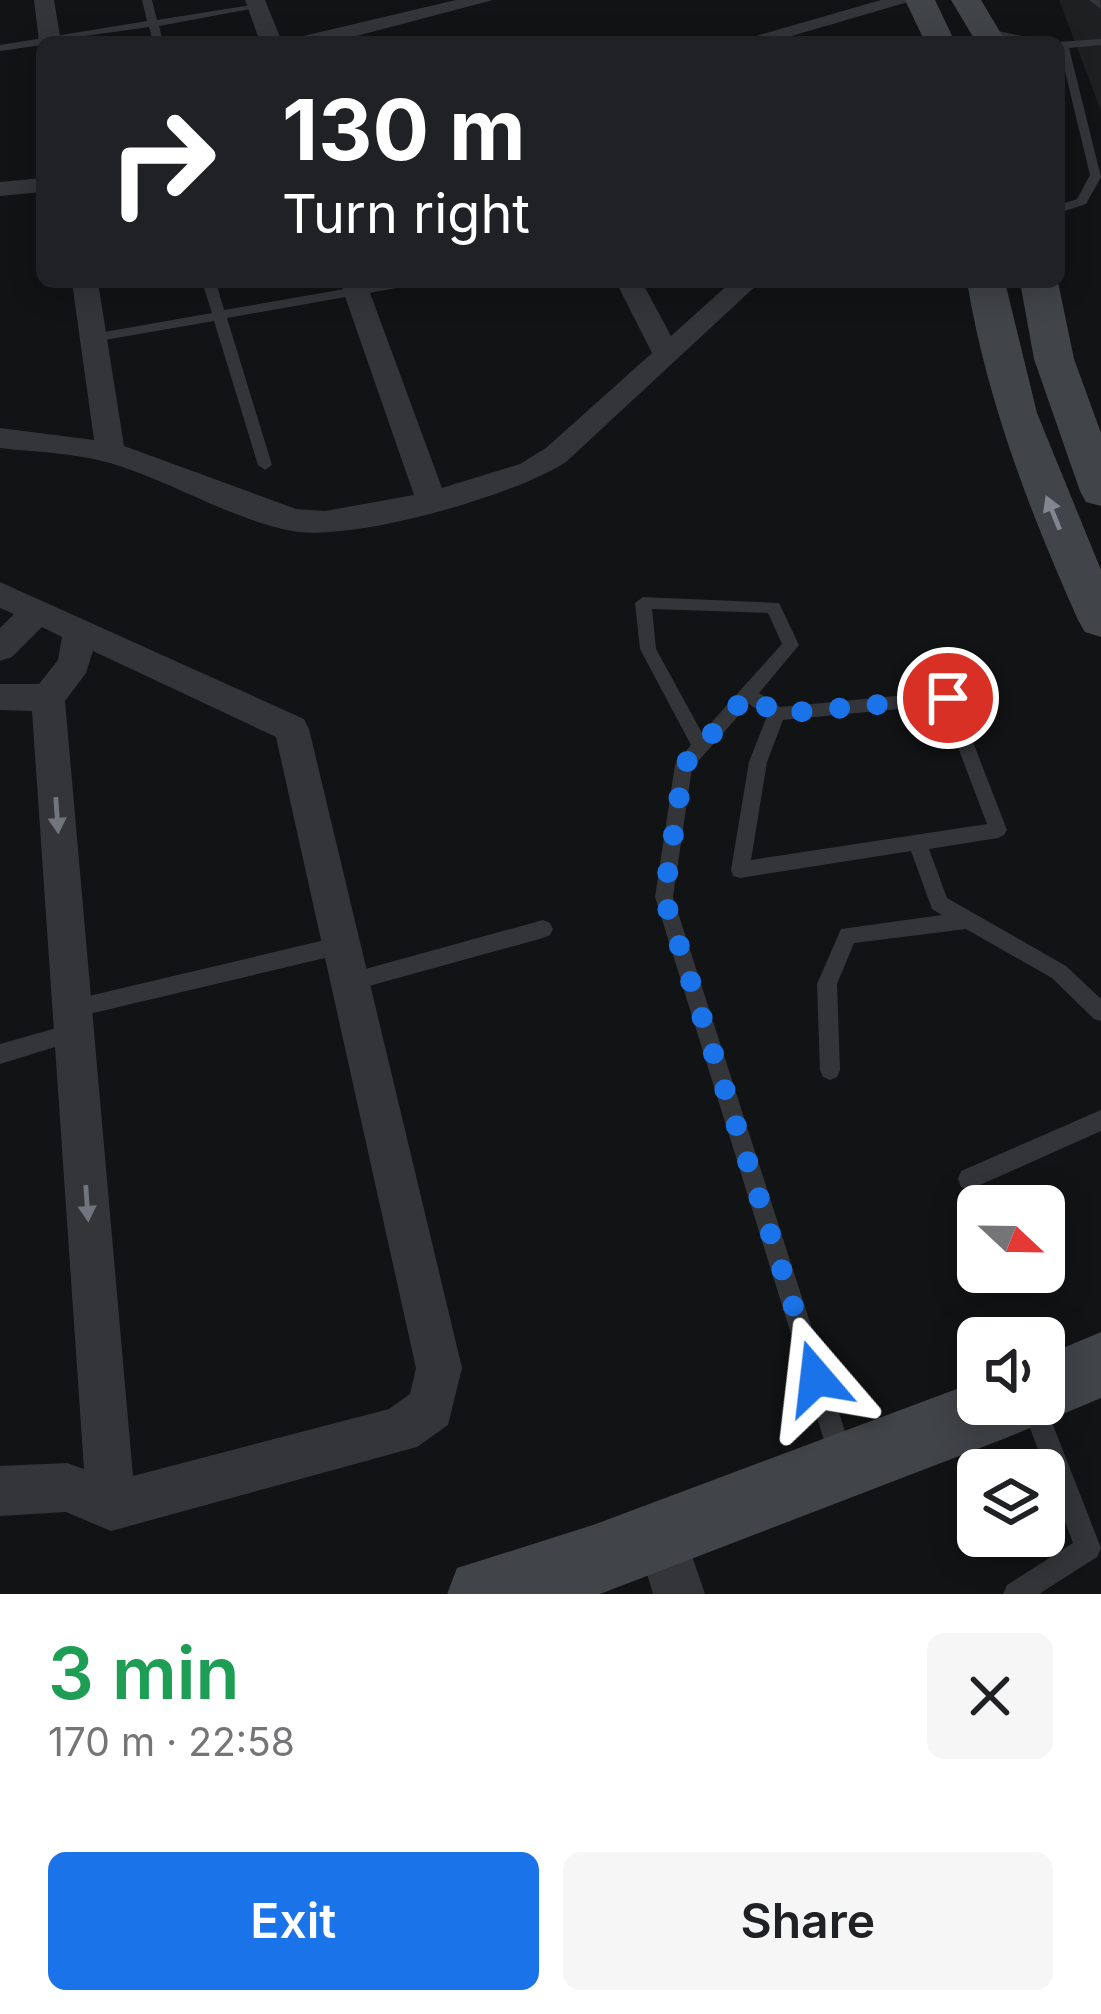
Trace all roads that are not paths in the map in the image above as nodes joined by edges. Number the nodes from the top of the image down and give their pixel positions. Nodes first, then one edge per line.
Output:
1 (44, 0) edge
2 (147, 0) edge
3 (483, 0) edge
4 (905, 0) edge
5 (920, 0) edge
6 (967, 0) edge
7 (1094, 0) edge
8 (256, 3) edge
9 (1101, 6) edge
10 (155, 26) junction
11 (49, 36) edge
12 (85, 36) edge
13 (157, 36) edge
14 (269, 36) edge
15 (332, 36) edge
16 (769, 36) edge
17 (937, 36) edge
18 (988, 36) edge
19 (1101, 42) edge
20 (36, 43) edge
21 (1065, 45) edge
22 (0, 48) edge
23 (1065, 60) edge
24 (36, 186) edge
25 (0, 189) edge
26 (1065, 206) edge
27 (86, 288) edge
28 (211, 288) edge
29 (350, 288) edge
30 (355, 288) edge
31 (632, 288) edge
32 (742, 288) edge
33 (987, 288) edge
34 (1040, 288) edge
35 (218, 316) junction
36 (93, 338) junction
37 (668, 356) junction
38 (0, 438) edge
39 (110, 452) junction
40 (265, 465) dead end
41 (1101, 491) edge
42 (432, 502) junction
43 (19, 602) edge
44 (1101, 620) edge
45 (80, 630) junction
46 (0, 648) edge
47 (748, 694) junction
48 (0, 698) edge
49 (48, 698) junction
50 (777, 714) junction
51 (700, 746) junction
52 (917, 842) junction
53 (967, 920) junction
54 (543, 929) dead end
55 (347, 963) junction
56 (1101, 1012) edge
57 (73, 1021) junction
58 (0, 1054) edge
59 (830, 1070) dead end
60 (1101, 1120) edge
61 (970, 1179) dead end
62 (1101, 1365) edge
63 (1065, 1380) edge
64 (957, 1423) edge
65 (1041, 1425) edge
66 (844, 1466) junction
67 (0, 1491) edge
68 (110, 1506) junction
69 (670, 1565) edge
70 (482, 1594) edge
71 (1016, 1594) edge

1 - 11 street
2 - 10 lane
3 - 15 street
4 - 16 street
5 - 17 street
6 - 18 street
7 - 9 lane
8 - 10 lane
8 - 14 street
10 - 12 lane
10 - 13 lane
19 - 21 lane
20 - 22 lane
23 - 26 lane
24 - 25 street
27 - 36 street
28 - 35 lane
29 - 35 lane
30 - 42 street
31 - 37 street
32 - 37 street
44 -> 33 street
34 - 41 street
35 - 36 lane
35 - 40 lane
36 - 39 street
37 - 42 street
38 - 39 street
39 - 42 street
43 - 45 street
43 - 46 street
45 - 49 street
45 - 55 street
47 - 50 lane
47 - 51 lane
47 - 51 lane
48 - 49 street
49 -> 57 street
50 - 52 lane
50 - 52 lane
51 - 66 lane
52 - 53 lane
53 - 56 lane
53 - 59 lane
54 - 55 lane
55 - 57 lane
55 - 68 street
57 - 58 lane
57 -> 68 street
60 - 61 lane
62 - 63 street
64 - 66 street
65 - 71 lane
66 - 69 street
67 - 68 street
69 - 70 street

